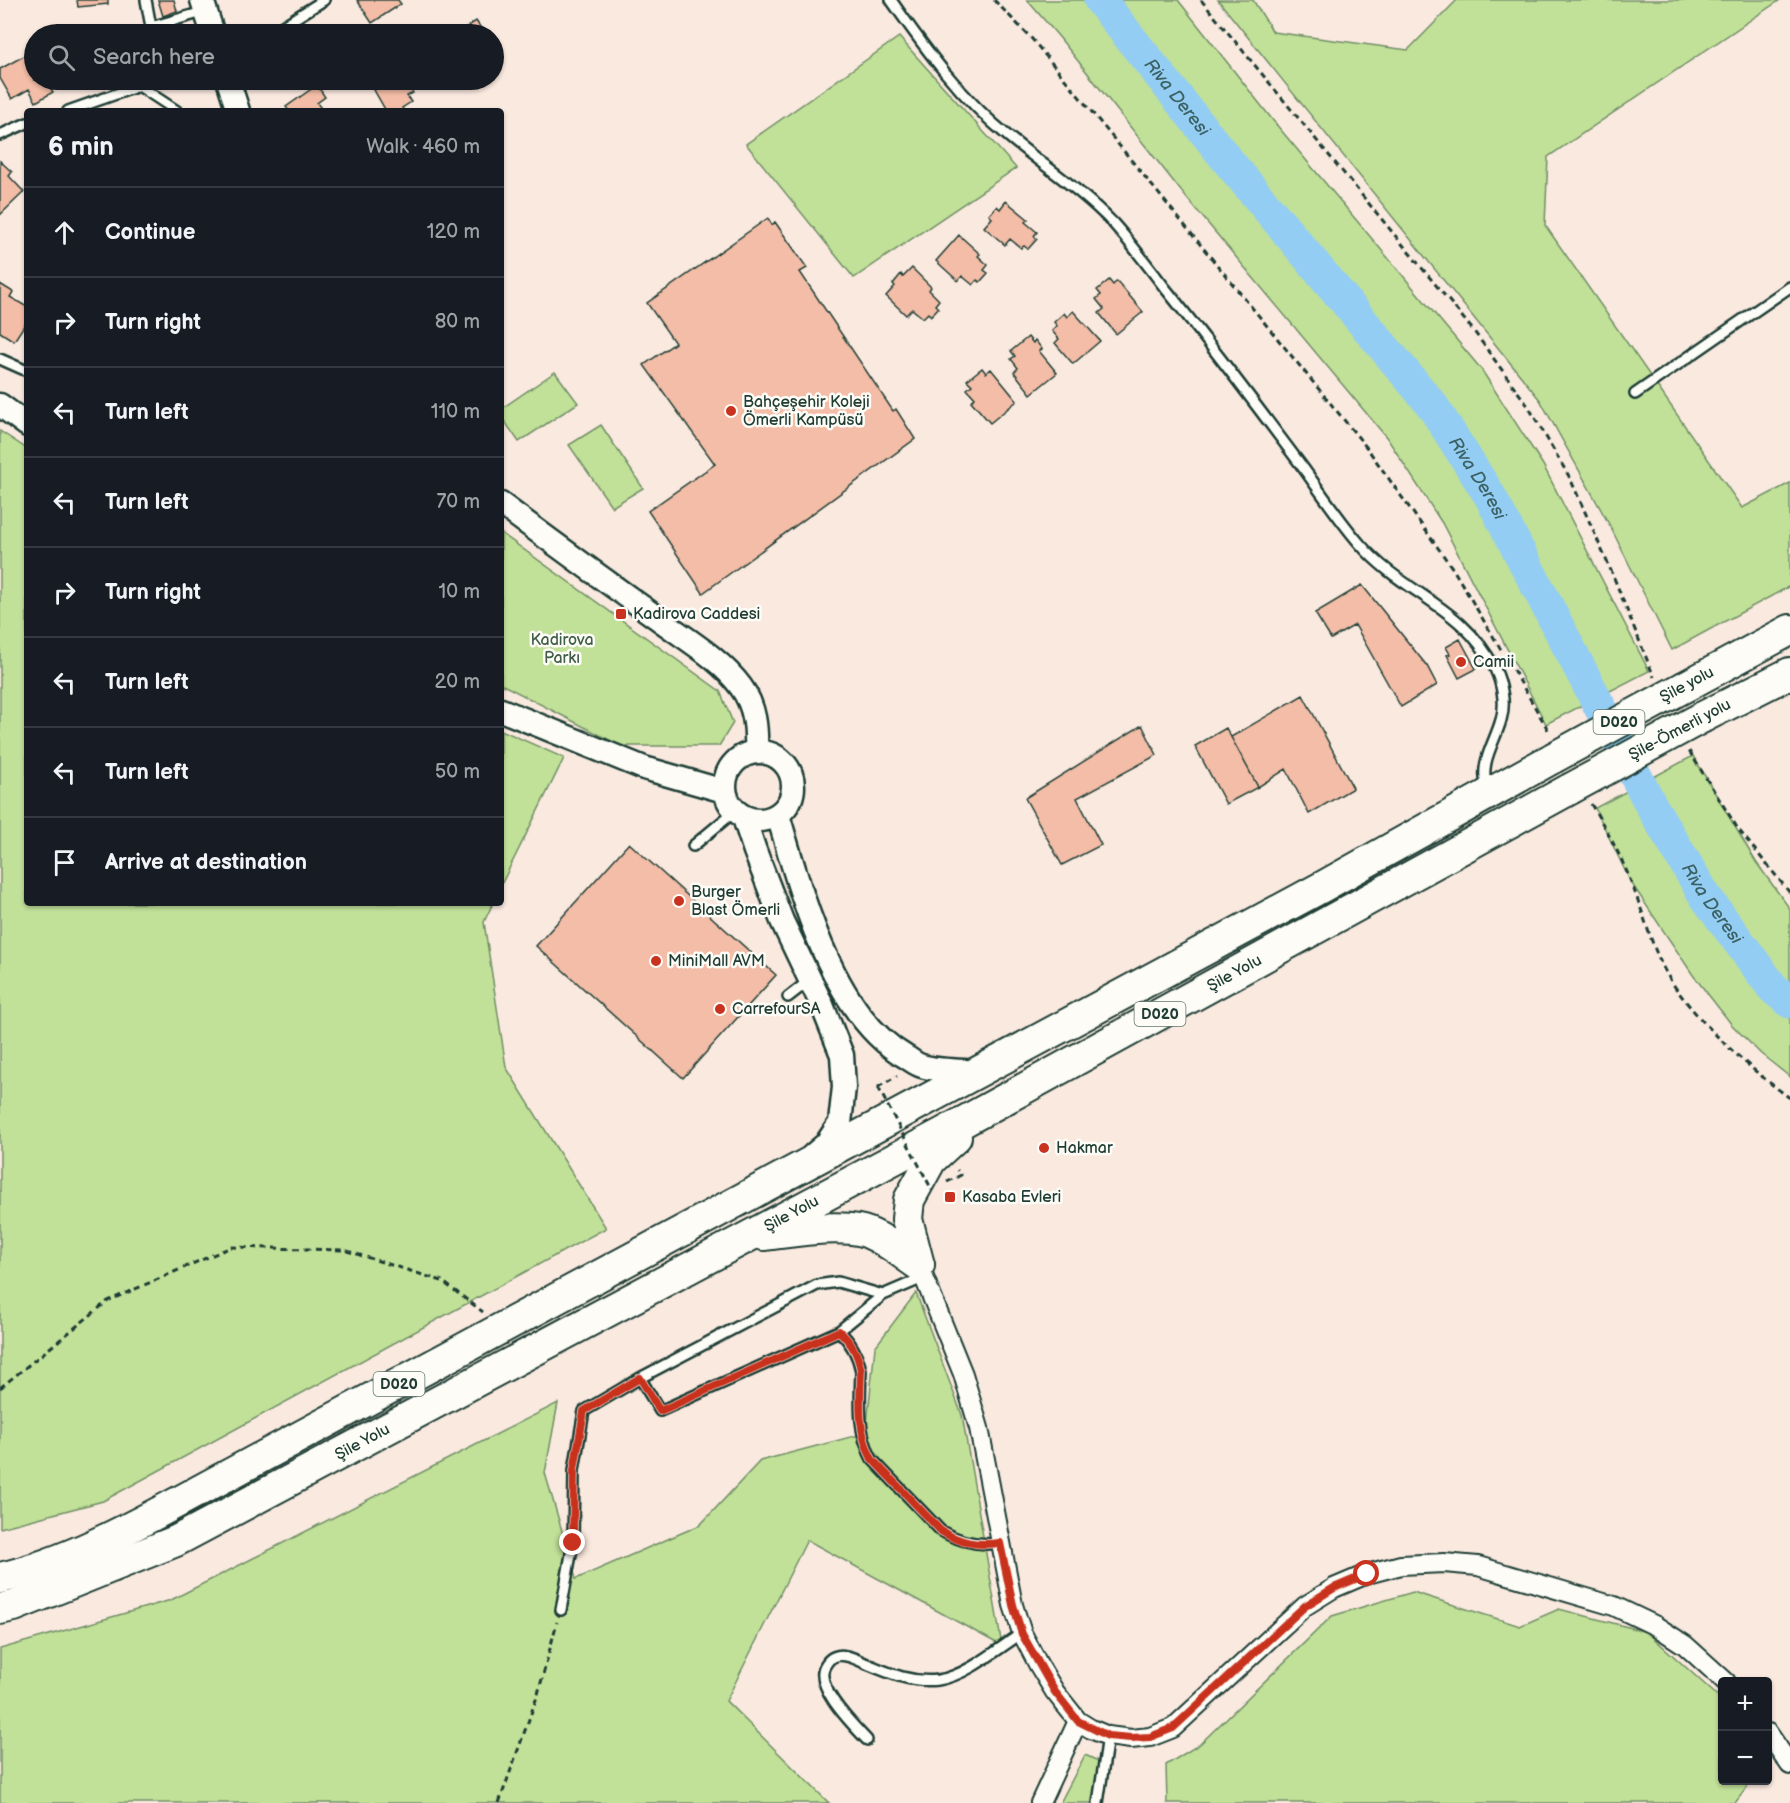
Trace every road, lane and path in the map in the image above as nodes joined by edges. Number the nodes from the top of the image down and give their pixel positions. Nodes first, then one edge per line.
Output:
1 (146, 0) edge
2 (324, 0) edge
3 (891, 0) edge
4 (994, 0) edge
5 (1201, 0) edge
6 (204, 6) edge
7 (149, 24) edge
8 (165, 24) edge
9 (210, 24) edge
10 (286, 24) edge
11 (119, 90) edge
12 (149, 90) edge
13 (231, 90) edge
14 (75, 108) edge
15 (173, 108) edge
16 (237, 108) edge
17 (24, 124) edge
18 (0, 135) edge
19 (1790, 287) edge
20 (0, 359) edge
21 (24, 370) edge
22 (1635, 394) dead end
23 (0, 405) edge
24 (24, 423) edge
25 (504, 506) edge
26 (1790, 630) edge
27 (1790, 673) edge
28 (1657, 682) dead end
29 (504, 711) edge
30 (1687, 748) dead end
31 (1554, 749) junction
32 (756, 752) junction
33 (724, 791) junction
34 (1488, 795) junction
35 (1580, 795) junction
36 (739, 815) junction
37 (778, 815) junction
38 (693, 846) dead end
39 (1790, 893) edge
40 (810, 980) junction
41 (788, 997) dead end
42 (977, 1072) junction
43 (904, 1073) dead end
44 (892, 1091) dead end
45 (883, 1096) dead end
46 (1790, 1098) edge
47 (982, 1113) junction
48 (790, 1173) junction
49 (932, 1190) dead end
50 (749, 1237) junction
51 (922, 1271) junction
52 (883, 1295) junction
53 (504, 1327) junction
54 (839, 1331) junction
55 (640, 1378) junction
56 (0, 1388) edge
57 (1000, 1543) junction
58 (0, 1578) edge
59 (0, 1609) edge
60 (561, 1610) joint
61 (1022, 1634) junction
62 (1720, 1677) edge
63 (1078, 1721) junction
64 (1108, 1736) junction
65 (867, 1740) dead end
66 (1772, 1740) edge
67 (1790, 1765) edge
68 (499, 1803) edge
69 (1040, 1803) edge
70 (1098, 1803) edge

1 - 7 lane
2 - 10 lane
3 - 34 lane
4 - 31 path
5 - 28 path
6 - 8 lane
6 - 9 street
11 - 14 lane
12 - 15 lane
13 - 16 street
17 - 18 lane
19 - 22 lane
20 - 21 lane
23 - 24 street
25 - 32 street
26 - 31 highway, Şile yolu / D020, bridge
27 - 35 highway, Şile-Ömerli yolu / D020, bridge
29 - 33 street
30 - 39 path
31 - 34 highway, Şile Yolu / D020
32 - 33 street
32 - 37 street
33 - 36 street
34 - 42 highway, Şile Yolu / D020
35 - 46 path
35 - 47 highway, Şile Yolu / D020
36 - 37 street
36 - 38 lane
36 - 40 street
37 - 42 street
40 - 41 lane
40 - 48 street
42 - 48 highway, Şile Yolu / D020
43 - 49 path, bridge
44 - 45 path
47 - 50 highway, Şile Yolu / D020
47 - 51 highway
48 - 53 highway, Şile Yolu / D020
50 - 51 highway
50 - 59 highway, Şile Yolu / D020
51 - 52 lane
51 - 57 street
52 - 54 lane
52 - 55 lane
53 - 56 path
53 - 58 highway, Şile Yolu / D020
54 - 55 lane
54 - 57 lane
55 - 60 lane
57 - 61 street
60 - 68 path
61 - 63 street
61 - 65 lane
62 - 64 street
63 - 64 street
63 - 69 street
64 - 70 lane
66 - 67 street

